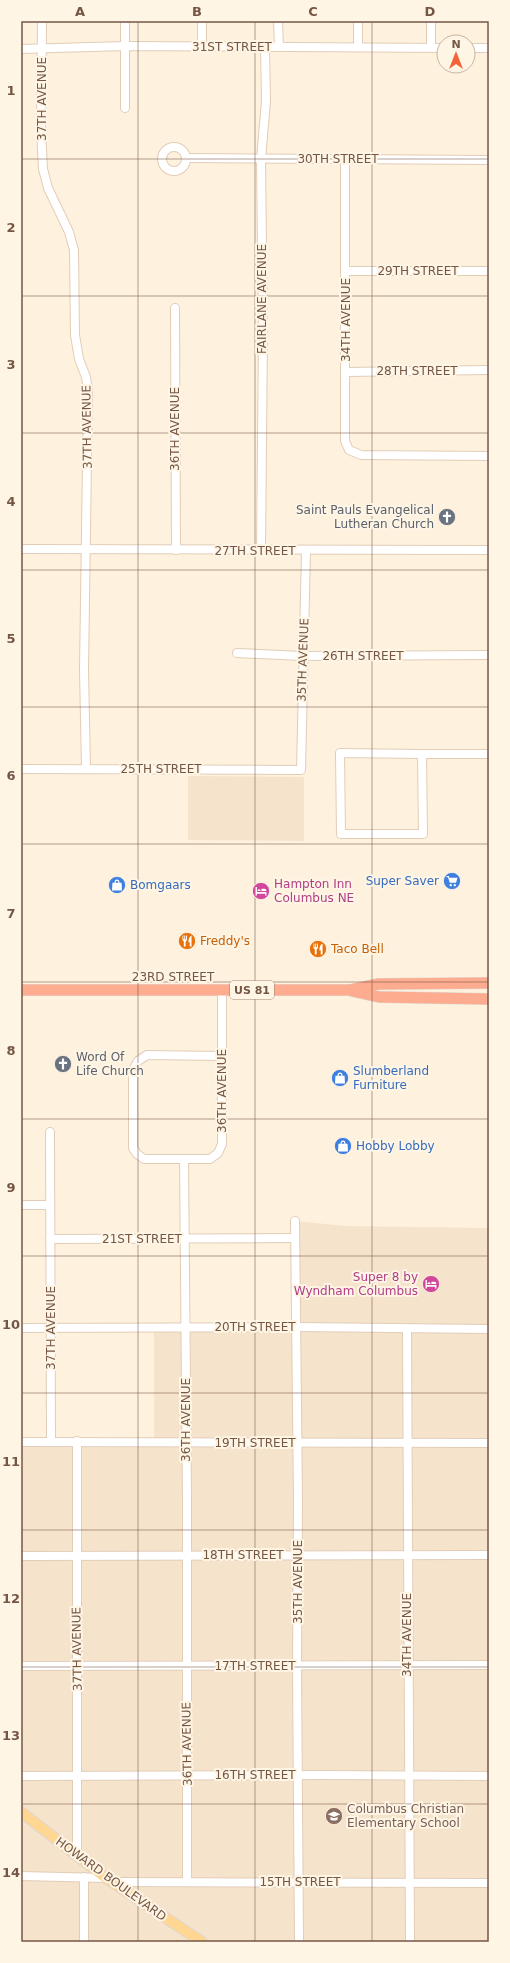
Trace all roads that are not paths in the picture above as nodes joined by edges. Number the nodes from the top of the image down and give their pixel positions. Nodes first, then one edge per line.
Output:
1 (42, 21) edge
2 (125, 21) edge
3 (202, 21) edge
4 (278, 21) edge
5 (358, 21) edge
6 (431, 21) edge
7 (125, 46) junction
8 (202, 47) junction
9 (265, 47) junction
10 (279, 47) junction
11 (358, 47) junction
12 (431, 47) junction
13 (436, 47) edge
14 (21, 48) edge
15 (42, 48) junction
16 (476, 48) edge
17 (489, 48) edge
18 (125, 108) dead end
19 (187, 158) dead end
20 (261, 159) junction
21 (345, 159) junction
22 (489, 160) edge
23 (346, 271) junction
24 (489, 271) edge
25 (175, 308) dead end
26 (489, 370) edge
27 (346, 372) junction
28 (489, 456) edge
29 (21, 549) edge
30 (86, 549) junction
31 (176, 550) junction
32 (489, 550) edge
33 (261, 551) junction
34 (306, 551) junction
35 (237, 653) dead end
36 (489, 655) edge
37 (302, 656) junction
38 (422, 754) junction
39 (489, 754) edge
40 (86, 768) junction
41 (21, 769) edge
42 (300, 770) joint
43 (489, 982) edge
44 (21, 990) edge
45 (222, 990) junction
46 (350, 990) junction
47 (489, 999) edge
48 (221, 1056) junction
49 (50, 1132) dead end
50 (184, 1159) junction
51 (21, 1205) edge
52 (50, 1205) junction
53 (296, 1221) dead end
54 (295, 1238) junction
55 (50, 1239) junction
56 (185, 1239) junction
57 (185, 1327) junction
58 (296, 1327) junction
59 (21, 1328) edge
60 (51, 1328) junction
61 (407, 1328) junction
62 (489, 1329) edge
63 (51, 1441) junction
64 (77, 1441) junction
65 (21, 1442) edge
66 (407, 1442) junction
67 (186, 1443) junction
68 (297, 1443) junction
69 (489, 1443) edge
70 (298, 1554) junction
71 (407, 1554) junction
72 (186, 1555) junction
73 (489, 1555) edge
74 (21, 1556) edge
75 (76, 1556) junction
76 (408, 1664) junction
77 (489, 1665) edge
78 (21, 1666) edge
79 (77, 1666) junction
80 (186, 1666) junction
81 (297, 1666) junction
82 (78, 1775) junction
83 (298, 1775) junction
84 (21, 1776) edge
85 (188, 1776) junction
86 (409, 1776) junction
87 (489, 1776) edge
88 (21, 1812) edge
89 (76, 1856) junction
90 (21, 1876) edge
91 (84, 1877) junction
92 (109, 1880) junction
93 (187, 1881) junction
94 (298, 1882) junction
95 (408, 1882) junction
96 (489, 1883) edge
97 (84, 1942) edge
98 (202, 1942) edge
99 (299, 1942) edge
100 (410, 1942) edge

1 - 15 street, 37TH AVENUE
2 - 7 street
3 - 8 street
4 - 10 street
5 - 11 street
6 - 12 street
7 - 8 street, 31ST STREET
7 - 15 street, 31ST STREET
7 - 18 street
8 - 9 street, 31ST STREET
9 - 10 street, 31ST STREET
9 - 20 street, FAIRLANE AVENUE
10 - 11 street, 31ST STREET
11 - 12 street, 31ST STREET
12 - 13 street, 31ST STREET
14 - 15 street, 31ST STREET
15 - 30 street, 37TH AVENUE
16 - 17 street
19 - 20 street, 30TH STREET
20 - 21 street, 30TH STREET
20 - 33 street, FAIRLANE AVENUE
21 - 22 street, 30TH STREET
21 - 23 street, 34TH AVENUE
23 - 24 street, 29TH STREET
23 - 27 street, 34TH AVENUE
25 - 31 street, 36TH AVENUE
26 - 27 street, 28TH STREET
27 - 28 street, 34TH AVENUE
29 - 30 street, 27TH STREET
30 - 31 street, 27TH STREET
30 - 40 street, 37TH AVENUE
31 - 33 street, 27TH STREET
32 - 34 street, 27TH STREET
33 - 34 street, 27TH STREET
34 - 37 street, 35TH AVENUE
35 - 37 street, 26TH STREET
36 - 37 street, 26TH STREET
37 - 42 street, 35TH AVENUE
38 - 38 street
38 - 39 street
40 - 41 street, 25TH STREET
40 - 42 street, 25TH STREET
43 - 46 highway, 23RD STREET / US 81
44 - 45 highway, 23RD STREET / US 81
45 - 46 highway, 23RD STREET / US 81
45 - 48 street, 36TH AVENUE
46 - 47 highway, 23RD STREET / US 81
48 - 50 street, 36TH AVENUE
48 - 50 street
49 - 52 street
50 - 56 street, 36TH AVENUE
51 - 52 street
52 - 55 street
53 - 54 street, 35TH AVENUE
54 - 56 street, 21ST STREET
54 - 58 street, 35TH AVENUE
55 - 56 street, 21ST STREET
55 - 60 street, 37TH AVENUE
56 - 57 street, 36TH AVENUE
57 - 58 street, 20TH STREET
57 - 60 street, 20TH STREET
57 - 67 street, 36TH AVENUE
58 - 61 street, 20TH STREET
58 - 68 street, 35TH AVENUE
59 - 60 street, 20TH STREET
60 - 63 street, 37TH AVENUE
61 - 62 street, 20TH STREET
61 - 66 street, 34TH AVENUE
63 - 64 street, 19TH STREET
63 - 65 street, 19TH STREET
64 - 67 street, 19TH STREET
64 - 75 street, 37TH AVENUE
66 - 68 street, 19TH STREET
66 - 69 street, 19TH STREET
66 - 71 street, 34TH AVENUE
67 - 68 street, 19TH STREET
67 - 72 street, 36TH AVENUE
68 - 70 street, 35TH AVENUE
70 - 71 street, 18TH STREET
70 - 72 street, 18TH STREET
70 - 81 street, 35TH AVENUE
71 - 73 street, 18TH STREET
71 - 76 street, 34TH AVENUE
72 - 75 street, 18TH STREET
72 - 80 street, 36TH AVENUE
74 - 75 street, 18TH STREET
75 - 79 street, 37TH AVENUE
76 - 77 street, 17TH STREET
76 - 81 street, 17TH STREET
76 - 86 street, 34TH AVENUE
78 - 79 street, 17TH STREET
79 - 80 street, 17TH STREET
79 - 82 street, 37TH AVENUE
80 - 81 street, 17TH STREET
80 - 85 street, 36TH AVENUE
81 - 83 street, 35TH AVENUE
82 - 84 street, 16TH STREET
82 - 85 street, 16TH STREET
82 - 89 street, 37TH AVENUE
83 - 85 street, 16TH STREET
83 - 86 street, 16TH STREET
83 - 94 street, 35TH AVENUE
85 - 93 street, 36TH AVENUE
86 - 87 street, 16TH STREET
86 - 95 street, 34TH AVENUE
88 - 89 main road, HOWARD BOULEVARD
89 - 92 main road, HOWARD BOULEVARD
90 - 91 street, 15TH STREET
91 - 92 street, 15TH STREET
91 - 97 street
92 - 93 street, 15TH STREET
92 - 98 main road, HOWARD BOULEVARD
93 - 94 street, 15TH STREET
94 - 95 street, 15TH STREET
94 - 99 street, 35TH AVENUE
95 - 96 street, 15TH STREET
95 - 100 street, 34TH AVENUE

